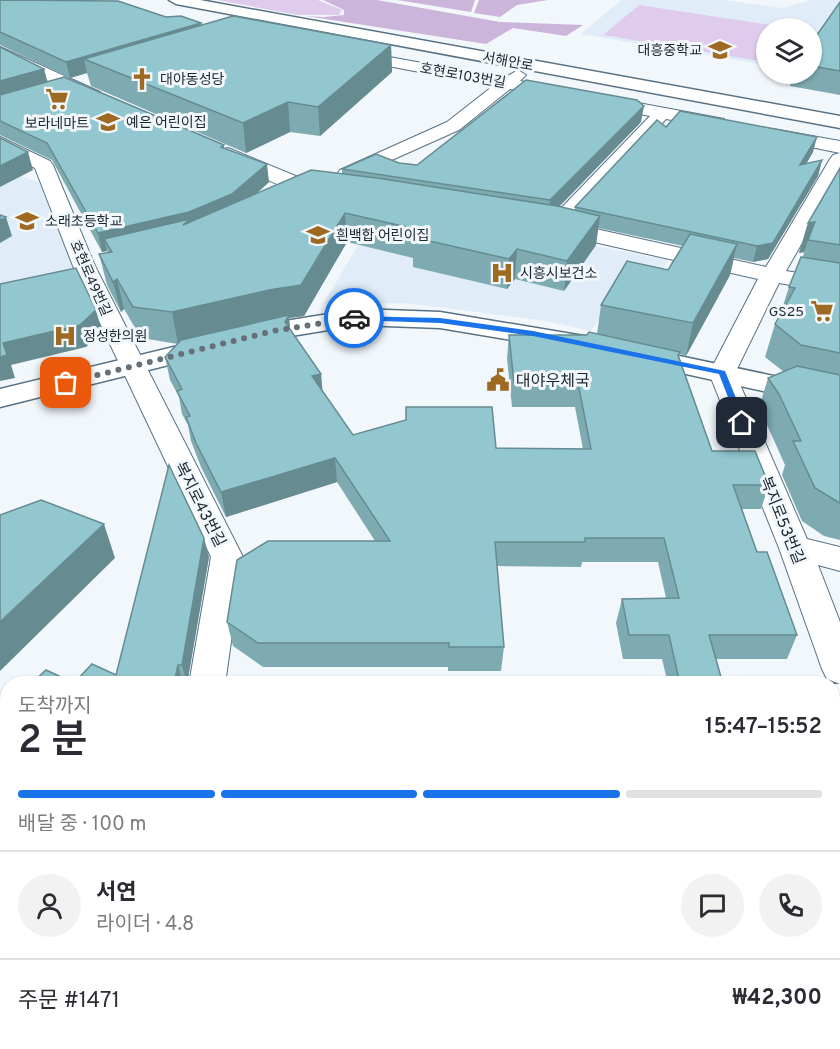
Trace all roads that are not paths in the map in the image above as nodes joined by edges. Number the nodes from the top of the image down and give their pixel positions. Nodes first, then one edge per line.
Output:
1 (176, 0) edge
2 (0, 52) edge
3 (332, 52) edge
4 (531, 65) junction
5 (91, 78) edge
6 (508, 83) junction
7 (68, 85) junction
8 (46, 92) edge
9 (111, 103) edge
10 (662, 113) junction
11 (840, 122) edge
12 (0, 143) edge
13 (840, 147) edge
14 (216, 149) edge
15 (840, 159) edge
16 (311, 190) junction
17 (345, 194) edge
18 (291, 199) edge
19 (531, 223) edge
20 (554, 227) junction
21 (107, 260) edge
22 (84, 266) junction
23 (772, 275) junction
24 (840, 287) edge
25 (133, 367) junction
26 (722, 373) junction
27 (0, 398) edge
28 (840, 399) edge
29 (795, 548) junction
30 (840, 559) edge
31 (840, 669) edge
32 (208, 676) edge

1 - 4 main road, 서해안로
2 - 7 street
3 - 6 street, 호현로103번길
4 - 6 street
4 - 11 main road, 서해안로
5 - 7 street
6 - 10 street, 호현로103번길
6 - 16 street
7 - 8 street
7 - 9 street
10 - 13 street, 호현로103번길
10 - 20 street
12 - 22 street, 호현로49번길
14 - 16 street
15 - 23 street
16 - 17 street
16 - 18 street
19 - 20 street
20 - 23 street
21 - 22 street
22 - 25 street, 호현로49번길
23 - 24 street
23 - 26 street
25 - 26 main road
25 - 27 main road
25 - 32 street, 복지로43번길
26 - 28 main road
26 - 29 street, 복지로53번길
29 - 30 street
29 - 31 street, 복지로53번길

